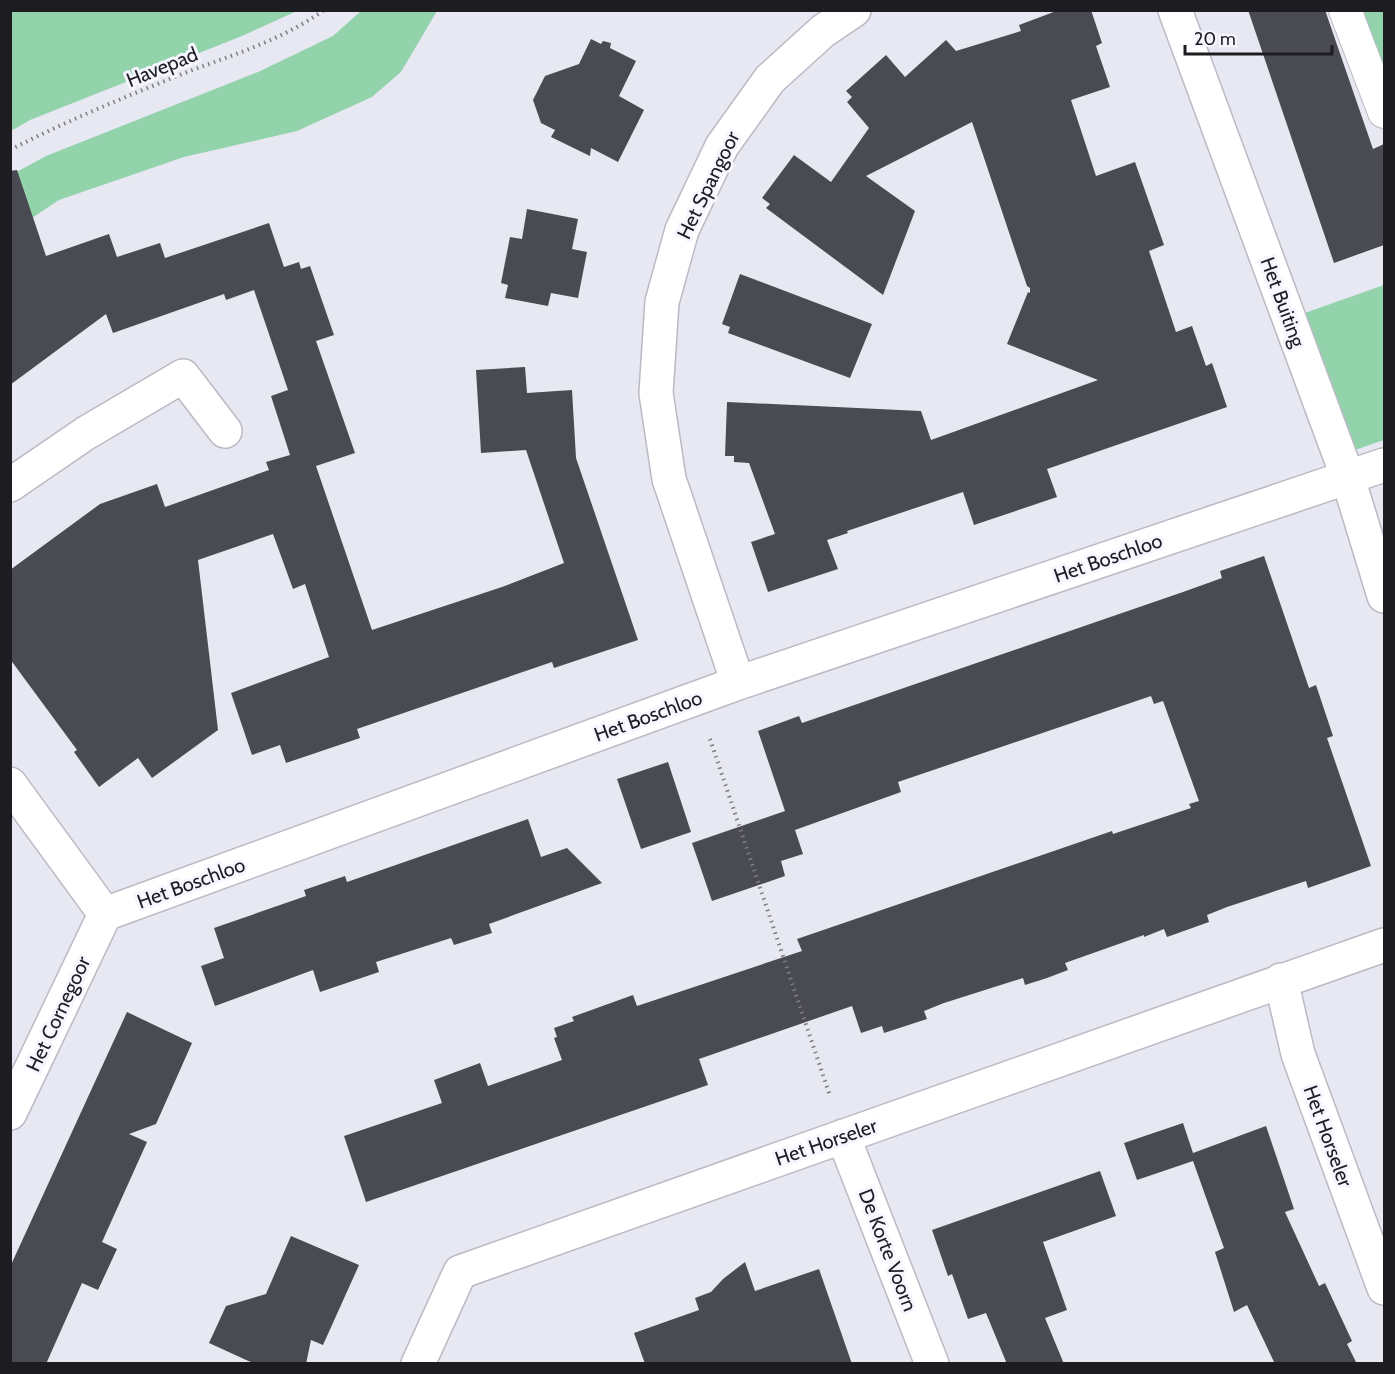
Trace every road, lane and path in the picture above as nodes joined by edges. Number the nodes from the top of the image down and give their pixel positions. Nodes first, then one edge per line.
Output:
1 (324, 10) edge
2 (854, 10) edge
3 (1175, 10) edge
4 (1345, 10) edge
5 (1384, 112) edge
6 (10, 150) edge
7 (225, 431) dead end
8 (1384, 465) edge
9 (1348, 478) junction
10 (10, 485) edge
11 (1384, 596) edge
12 (738, 683) junction
13 (696, 698) junction
14 (10, 784) edge
15 (105, 914) junction
16 (1384, 945) edge
17 (1281, 980) junction
18 (10, 1113) edge
19 (843, 1136) junction
20 (1384, 1288) edge
21 (424, 1362) edge
22 (932, 1364) edge

1 - 6 path, Havepad
2 - 12 street, Het Spangoor
3 - 9 street, Het Buiting
4 - 5 street
7 - 10 street
8 - 9 street, Het Boschloo
9 - 11 street, Het Buiting
9 - 12 street, Het Boschloo
12 - 13 street, Het Boschloo
13 - 15 street, Het Boschloo
13 - 19 path
14 - 15 street
15 - 18 street, Het Cornegoor
16 - 17 street, Het Horseler
17 - 19 street, Het Horseler
17 - 20 street, Het Horseler
19 - 21 street, Het Horseler
19 - 22 street, De Korte Voorn

